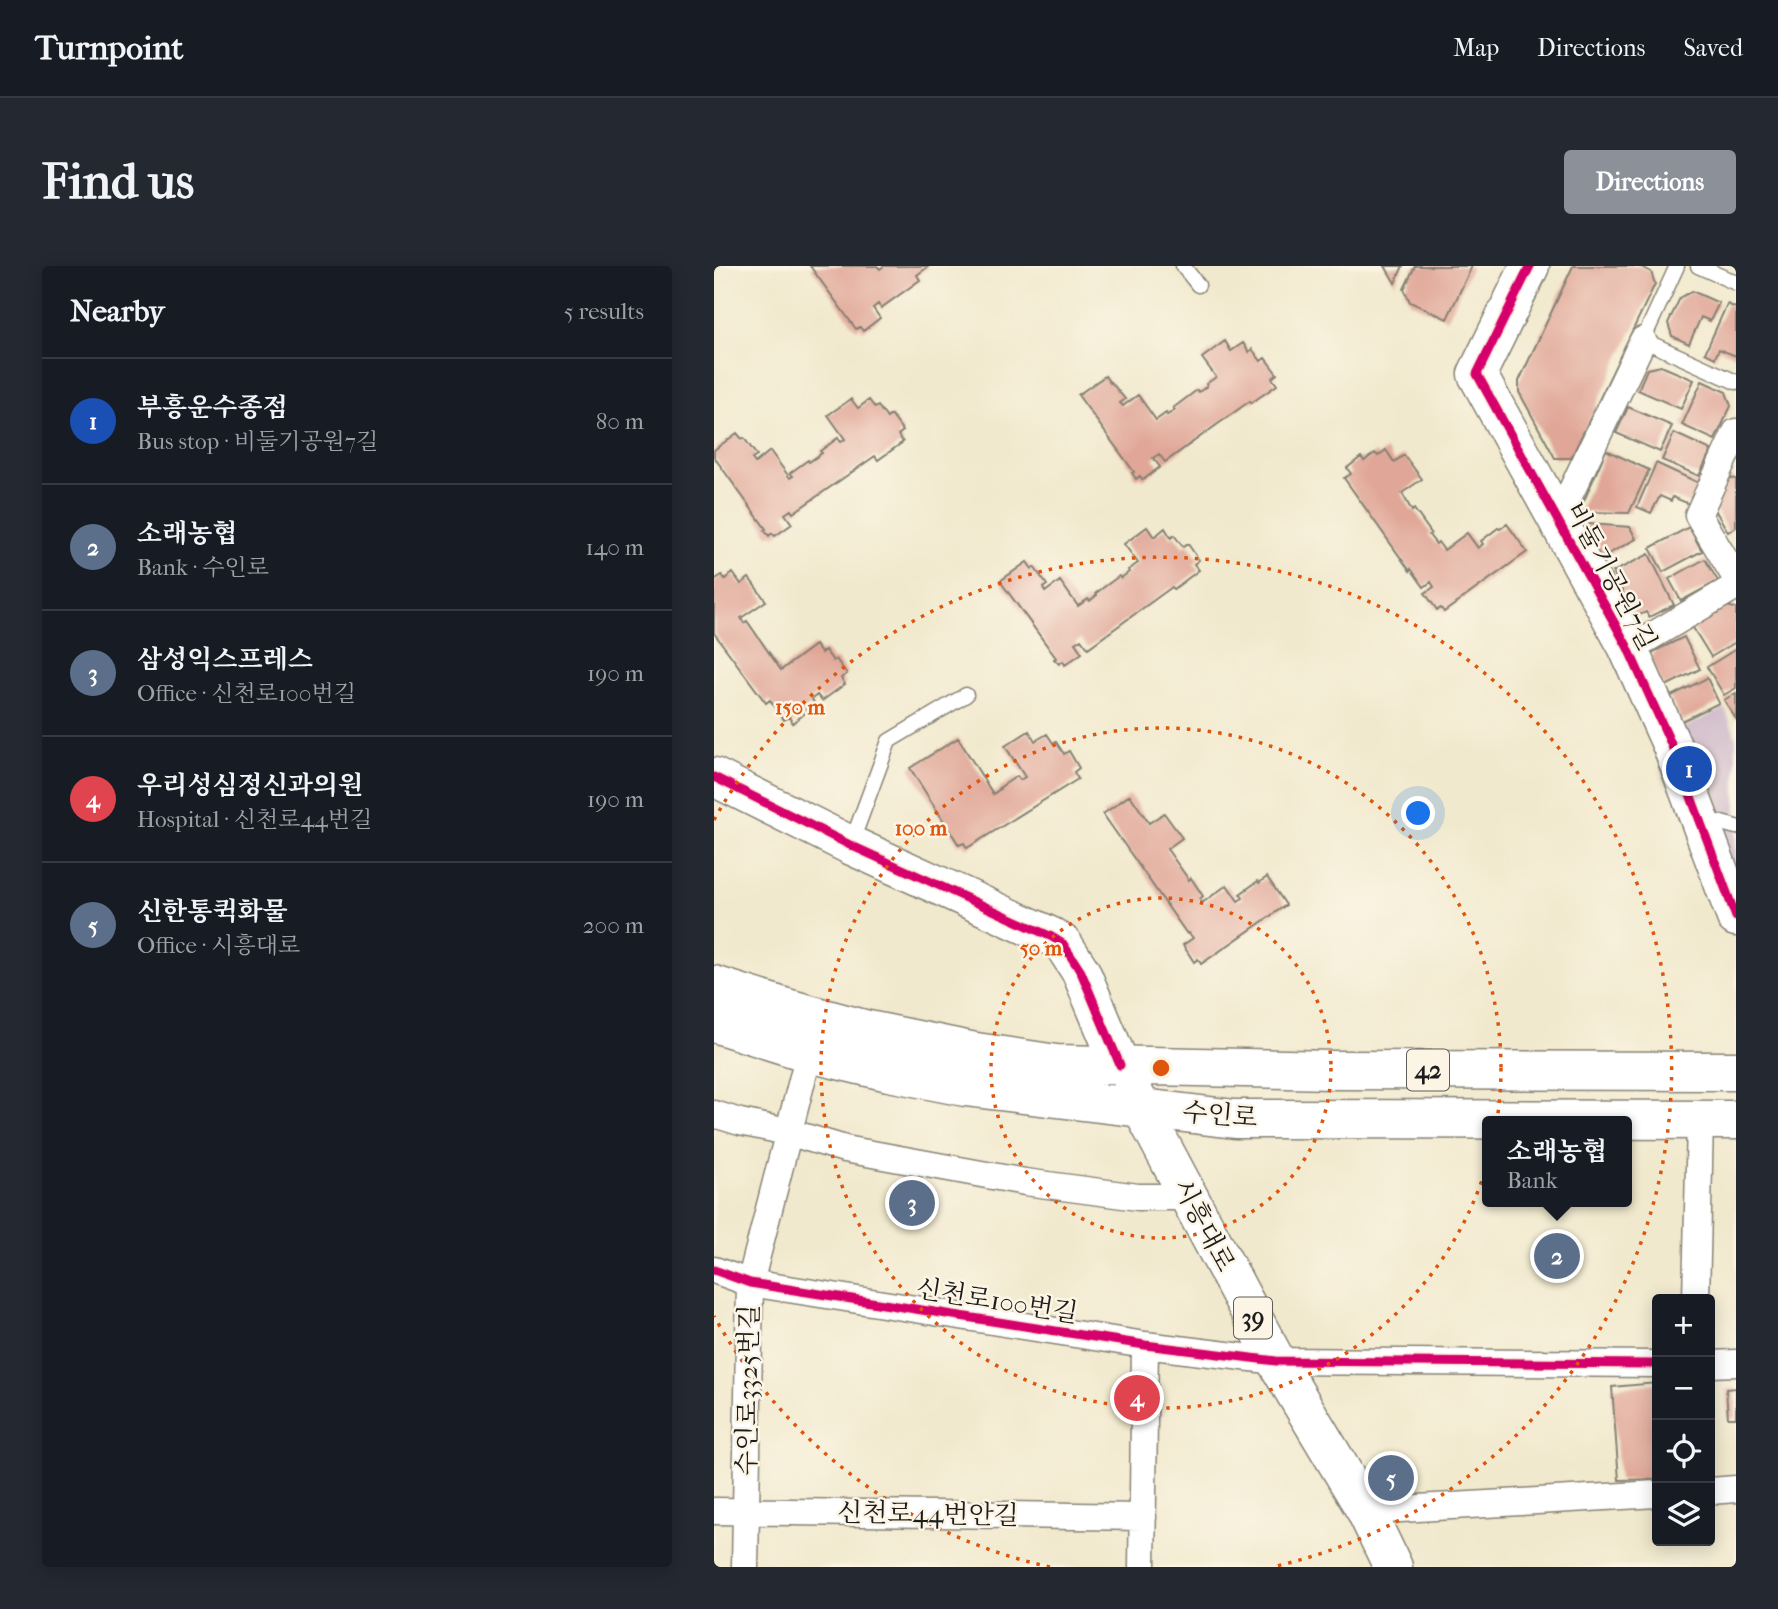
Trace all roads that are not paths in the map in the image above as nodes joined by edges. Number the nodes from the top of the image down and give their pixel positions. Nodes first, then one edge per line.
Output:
1 (1184, 266) edge
2 (1530, 266) edge
3 (1678, 266) edge
4 (1698, 266) edge
5 (1736, 283) edge
6 (1198, 285) dead end
7 (1643, 340) junction
8 (1736, 382) edge
9 (1736, 432) edge
10 (1558, 519) junction
11 (1736, 579) edge
12 (1736, 586) edge
13 (1629, 650) junction
14 (966, 695) dead end
15 (714, 777) edge
16 (1696, 813) junction
17 (1736, 827) edge
18 (850, 845) junction
19 (1736, 917) edge
20 (714, 985) edge
21 (714, 1023) edge
22 (809, 1053) junction
23 (1120, 1065) junction
24 (1736, 1071) edge
25 (1141, 1108) junction
26 (714, 1114) edge
27 (1482, 1120) edge
28 (1632, 1120) edge
29 (1718, 1120) edge
30 (788, 1132) junction
31 (1188, 1197) junction
32 (714, 1270) edge
33 (750, 1283) junction
34 (1697, 1294) edge
35 (1145, 1345) junction
36 (1276, 1361) junction
37 (1736, 1363) edge
38 (1652, 1364) edge
39 (1715, 1364) edge
40 (1736, 1489) edge
41 (1715, 1491) edge
42 (1652, 1494) edge
43 (714, 1511) edge
44 (746, 1511) junction
45 (1366, 1511) junction
46 (1143, 1517) junction
47 (745, 1567) edge
48 (1142, 1567) edge
49 (1393, 1567) edge

1 - 6 lane
2 - 10 main road, 비둘기공원7길
3 - 7 lane
4 - 5 lane
7 - 8 lane
7 - 10 street
9 - 11 street
10 - 13 main road, 비둘기공원7길
12 - 13 street
13 - 16 main road, 비둘기공원7길
14 - 18 lane
15 - 18 main road, 시흥대로
16 - 17 lane
16 - 19 main road, 비둘기공원7길
18 - 23 main road, 시흥대로
20 - 23 main road, 수인로
21 - 22 main road, 수인로
22 - 25 main road, 수인로
22 - 30 street, 수인로3325번길
23 - 24 main road, 수인로 / 42
23 - 25 main road, 시흥대로 / 39
25 - 27 main road, 수인로 / 42
25 - 31 main road, 시흥대로 / 39
26 - 30 street
28 - 29 main road, 수인로 / 42
29 - 34 street
30 - 31 street
30 - 33 street, 수인로3325번길
31 - 36 main road, 시흥대로 / 39
32 - 33 street, 신천로100번길
33 - 35 street, 신천로100번길
33 - 44 street, 수인로3325번길
35 - 36 street, 신천로100번길
35 - 46 street
36 - 38 street, 신천로100번길
36 - 45 main road, 시흥대로 / 39
37 - 39 street
40 - 41 street
42 - 45 street
43 - 44 street, 신천로44번안길
44 - 46 street, 신천로44번안길
44 - 47 street, 수인로3325번길
45 - 49 main road, 시흥대로 / 39
46 - 48 street

